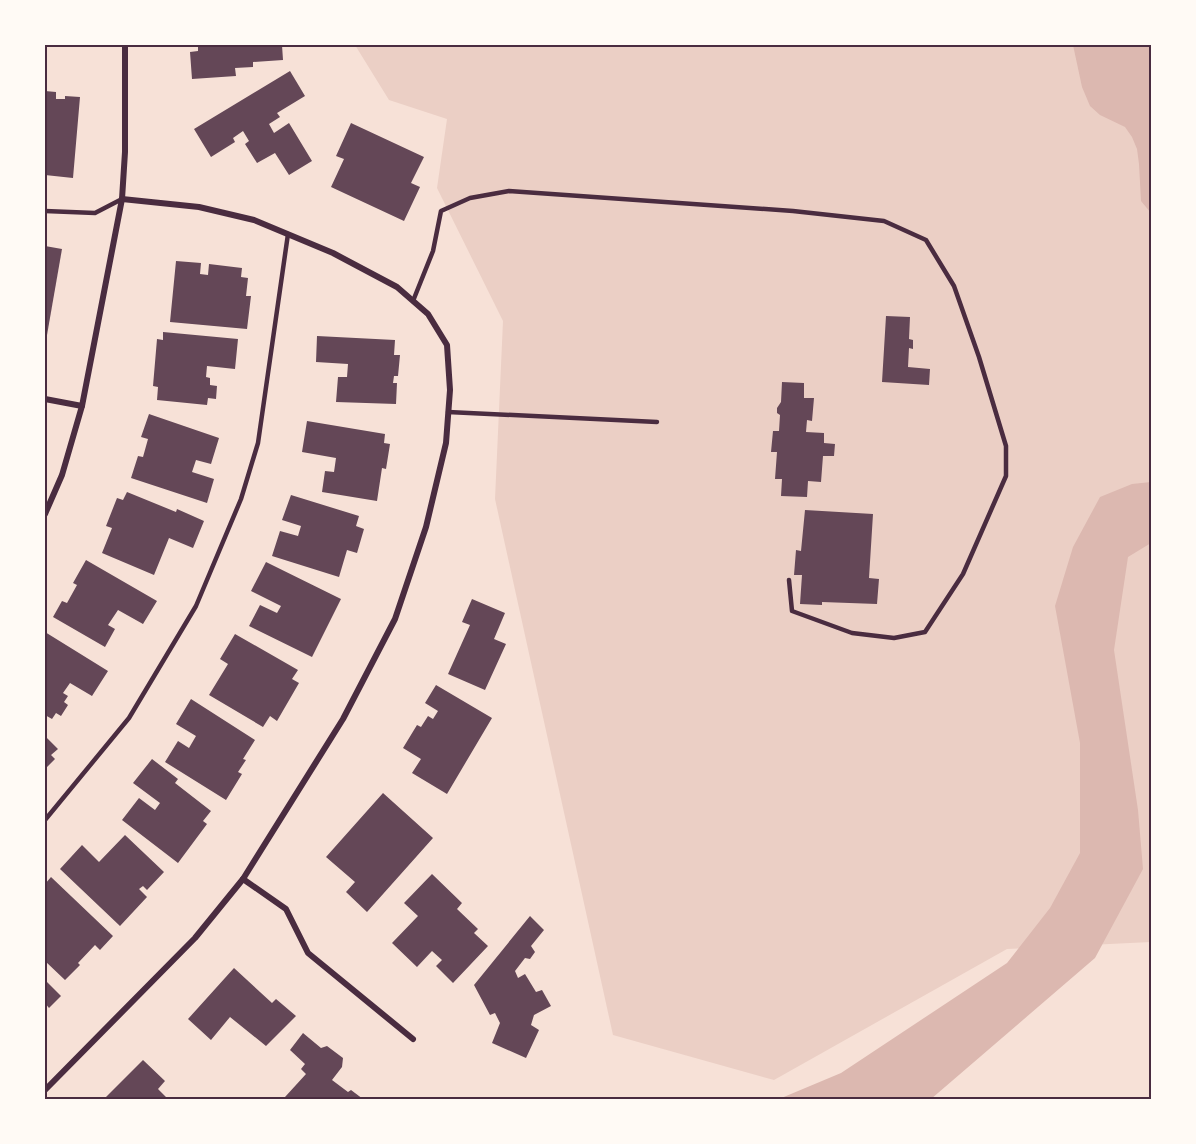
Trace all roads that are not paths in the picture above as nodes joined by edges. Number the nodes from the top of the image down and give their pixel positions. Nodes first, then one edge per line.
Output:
1 (124, 45) edge
2 (122, 199) junction
3 (45, 211) edge
4 (288, 234) junction
5 (412, 301) junction
6 (45, 399) edge
7 (82, 406) junction
8 (448, 412) junction
9 (657, 422) dead end
10 (45, 514) edge
11 (789, 580) dead end
12 (45, 820) edge
13 (243, 879) junction
14 (414, 1039) dead end
15 (45, 1090) edge

1 - 2 street
2 - 3 lane
2 - 4 street
2 - 7 street
4 - 5 street
4 - 12 lane
5 - 8 street
5 - 11 lane
6 - 7 street
7 - 10 street
8 - 9 lane
8 - 13 street
13 - 14 street
13 - 15 street

